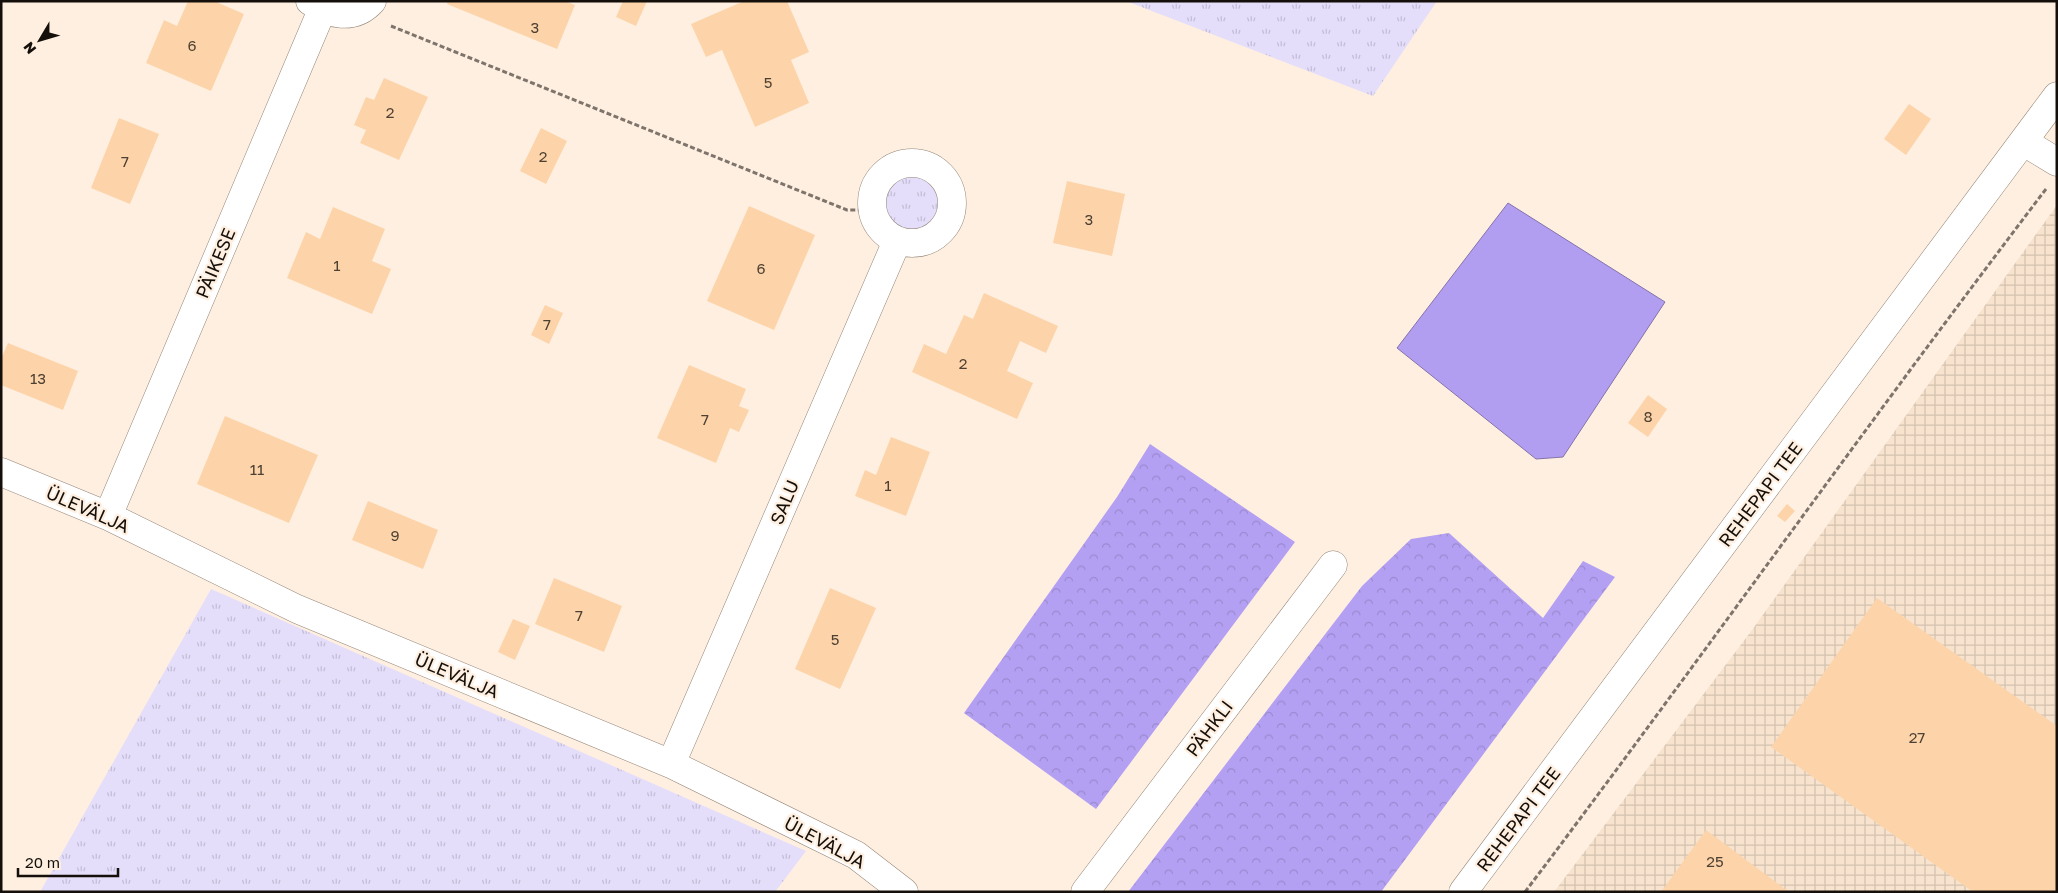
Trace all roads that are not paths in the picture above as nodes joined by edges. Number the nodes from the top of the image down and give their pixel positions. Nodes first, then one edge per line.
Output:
1 (316, 6) edge
2 (364, 6) edge
3 (2057, 96) edge
4 (2024, 142) junction
5 (2054, 172) edge
6 (898, 241) junction
7 (1, 472) edge
8 (108, 516) junction
9 (1333, 565) dead end
10 (672, 764) junction
11 (904, 892) edge
12 (1085, 892) edge
13 (1463, 892) edge

1 - 2 street, PÄIKESE
1 - 8 street, PÄIKESE
3 - 4 street, REHEPAPI TEE
4 - 5 street
4 - 13 street, REHEPAPI TEE
6 - 6 street
6 - 10 street, SALU
7 - 8 street, ÜLEVÄLJA
8 - 10 street, ÜLEVÄLJA
9 - 12 street, PÄHKLI
10 - 11 street, ÜLEVÄLJA

